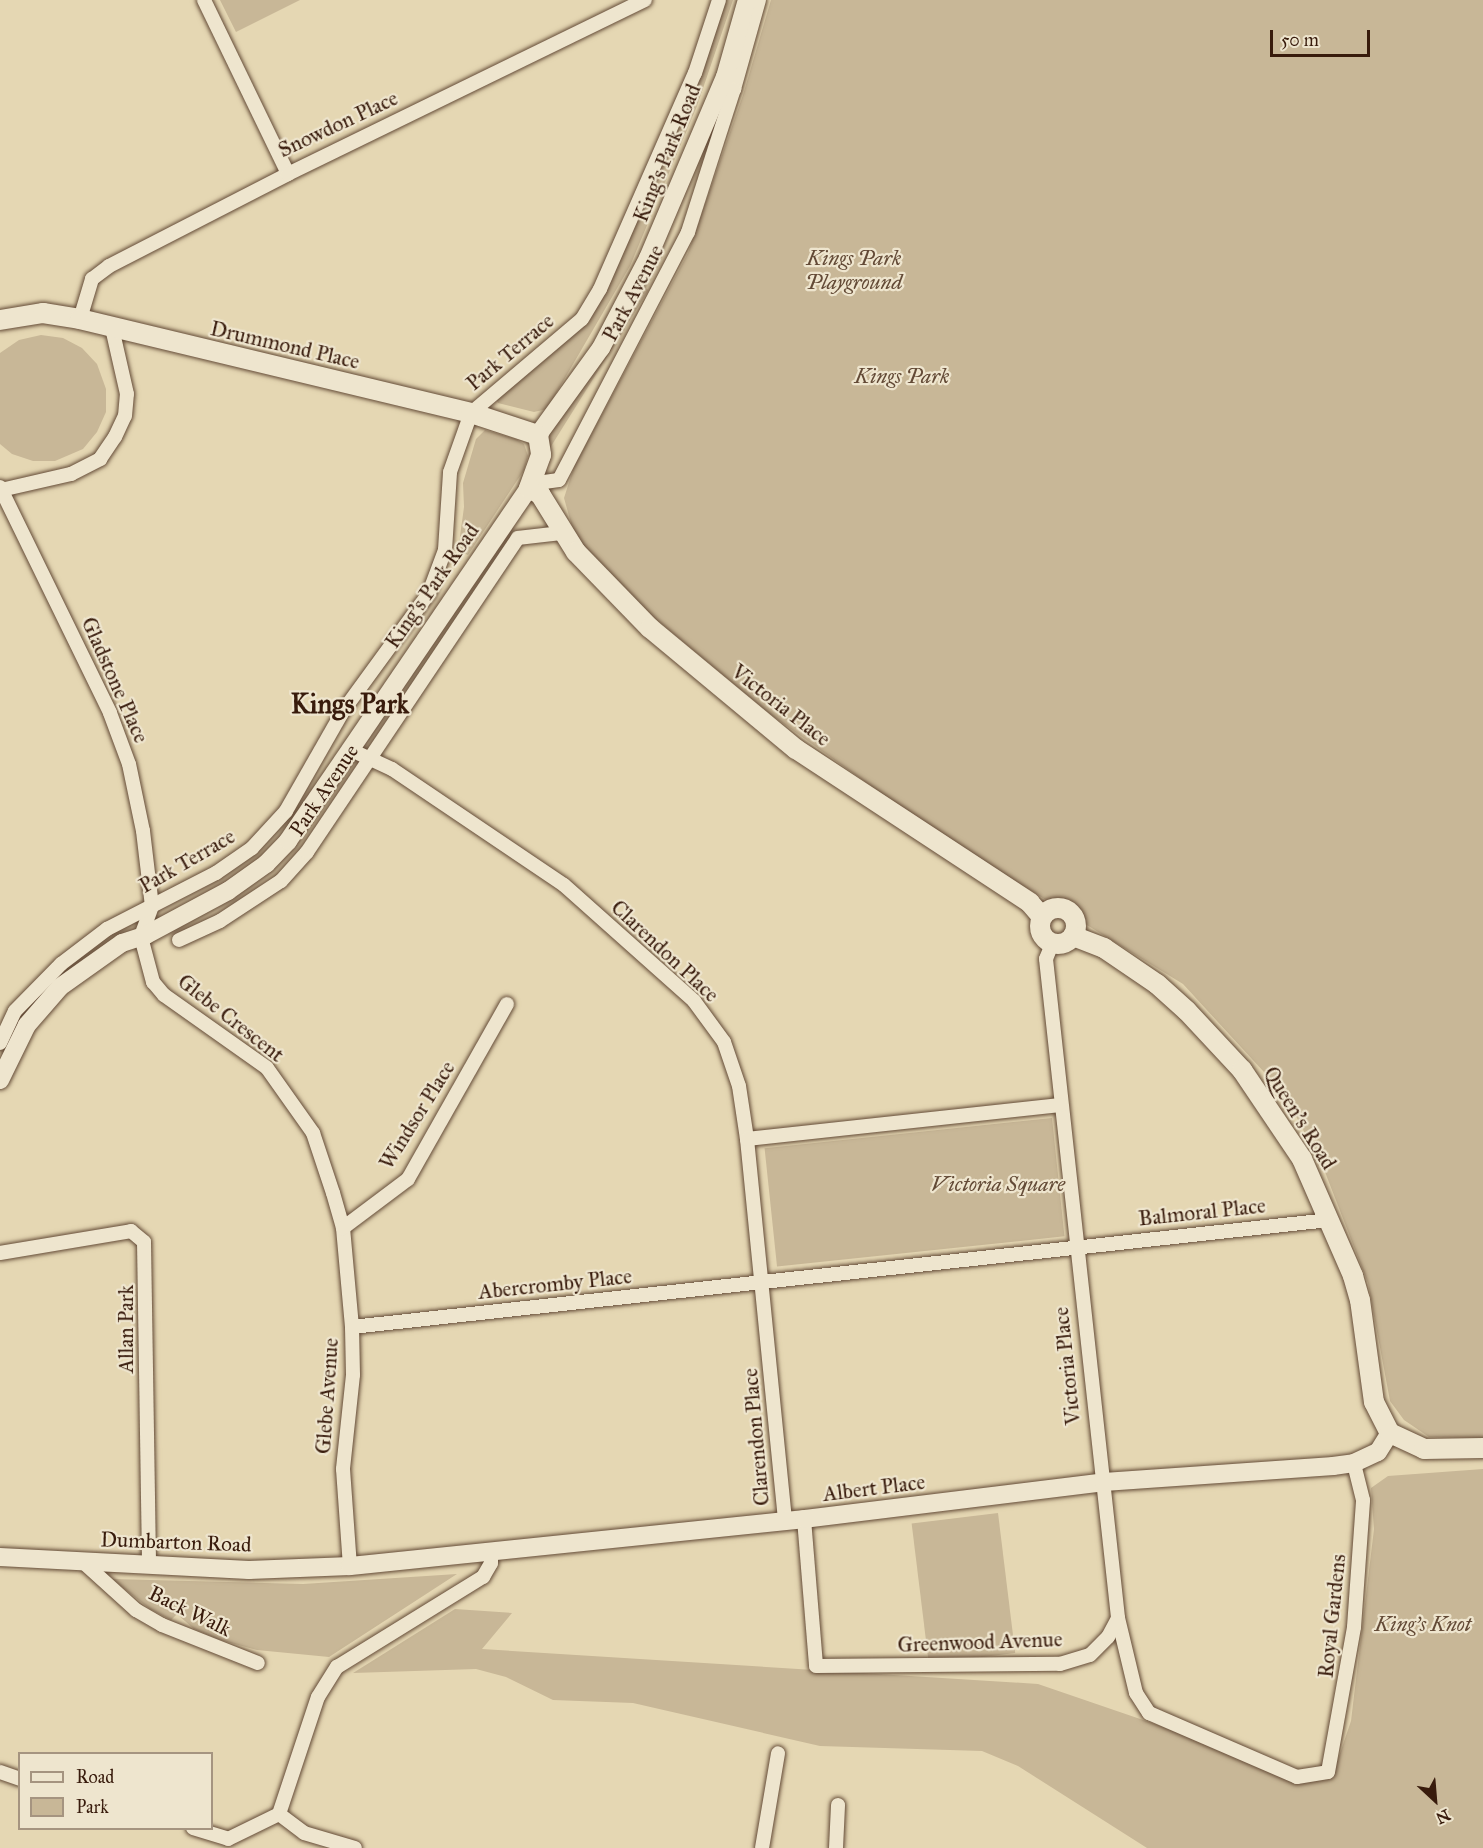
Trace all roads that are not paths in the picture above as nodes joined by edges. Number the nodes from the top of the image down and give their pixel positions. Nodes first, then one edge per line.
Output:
1 (204, 0) edge
2 (645, 0) edge
3 (719, 0) edge
4 (747, 0) edge
5 (759, 0) edge
6 (728, 87) junction
7 (288, 174) junction
8 (80, 319) junction
9 (0, 320) edge
10 (112, 328) junction
11 (471, 413) junction
12 (538, 435) junction
13 (530, 486) junction
14 (1, 488) edge
15 (561, 533) junction
16 (349, 748) junction
17 (370, 761) junction
18 (152, 906) junction
19 (1042, 917) junction
20 (1073, 936) junction
21 (141, 937) junction
22 (179, 940) dead end
23 (1052, 944) junction
24 (507, 1004) dead end
25 (0, 1043) edge
26 (0, 1080) edge
27 (1060, 1105) junction
28 (747, 1139) junction
29 (1329, 1220) junction
30 (342, 1228) junction
31 (1078, 1246) junction
32 (0, 1253) edge
33 (762, 1283) junction
34 (352, 1327) junction
35 (1390, 1433) junction
36 (1483, 1448) edge
37 (1354, 1463) junction
38 (1104, 1482) junction
39 (804, 1519) junction
40 (785, 1521) junction
41 (491, 1551) junction
42 (0, 1557) edge
43 (83, 1562) junction
44 (149, 1566) junction
45 (350, 1566) junction
46 (1118, 1618) junction
47 (258, 1663) dead end
48 (778, 1753) dead end
49 (0, 1772) edge
50 (18, 1778) edge
51 (838, 1804) dead end
52 (279, 1814) junction
53 (198, 1830) edge
54 (228, 1843) edge
55 (355, 1848) edge
56 (762, 1848) edge
57 (836, 1848) edge

1 - 7 street
2 - 7 street, Snowdon Place
3 - 11 street, Park Terrace
4 - 6 street, King's Park Road
5 - 6 street, Park Avenue
6 - 12 street, King's Park Road
6 - 13 street, Park Avenue
7 - 8 street, Snowdon Place
8 - 9 main road, Drummond Place
8 - 10 main road, Drummond Place
10 - 11 main road, Drummond Place
10 - 14 street
11 - 12 main road, Drummond Place
11 - 18 street, Park Terrace
12 - 13 main road, King's Park Road
13 - 15 main road, Victoria Place
13 - 16 street, King's Park Road
14 - 18 street, Gladstone Place
15 - 17 street, Park Avenue
15 - 19 main road, Victoria Place
16 - 17 street, Clarendon Place
16 - 21 street, King's Park Road
17 - 22 street, Park Avenue
17 - 28 street, Clarendon Place
18 - 21 street, Gladstone Place
18 - 25 street, Park Terrace
19 - 20 main road
19 - 23 main road
20 - 23 main road
20 - 29 main road, Queen's Road
21 - 26 street, King's Park Road
21 - 30 street, Glebe Crescent
23 - 27 street
24 - 30 street, Windsor Place
27 - 28 street
27 - 31 street
28 - 33 street, Clarendon Place
29 - 31 street, Balmoral Place
29 - 35 main road, Queen's Road
30 - 34 street, Glebe Avenue
31 - 33 street
31 - 38 street, Victoria Place
32 - 44 street, Allan Park
33 - 34 street, Abercromby Place
33 - 40 street, Clarendon Place
34 - 45 street, Glebe Avenue
35 - 36 main road
35 - 37 street, Albert Place
37 - 38 street, Albert Place
37 - 46 street, Royal Gardens
38 - 39 street, Albert Place
38 - 46 street, Victoria Place
39 - 40 street, Albert Place
39 - 46 street, Greenwood Avenue
40 - 41 street, Albert Place
41 - 45 street, Albert Place
41 - 52 street
42 - 43 street, Dumbarton Road
43 - 44 street, Dumbarton Road
43 - 47 street, Back Walk
44 - 45 street, Dumbarton Road
48 - 56 street
49 - 50 street
51 - 57 street
52 - 54 street
52 - 55 street
53 - 54 street

